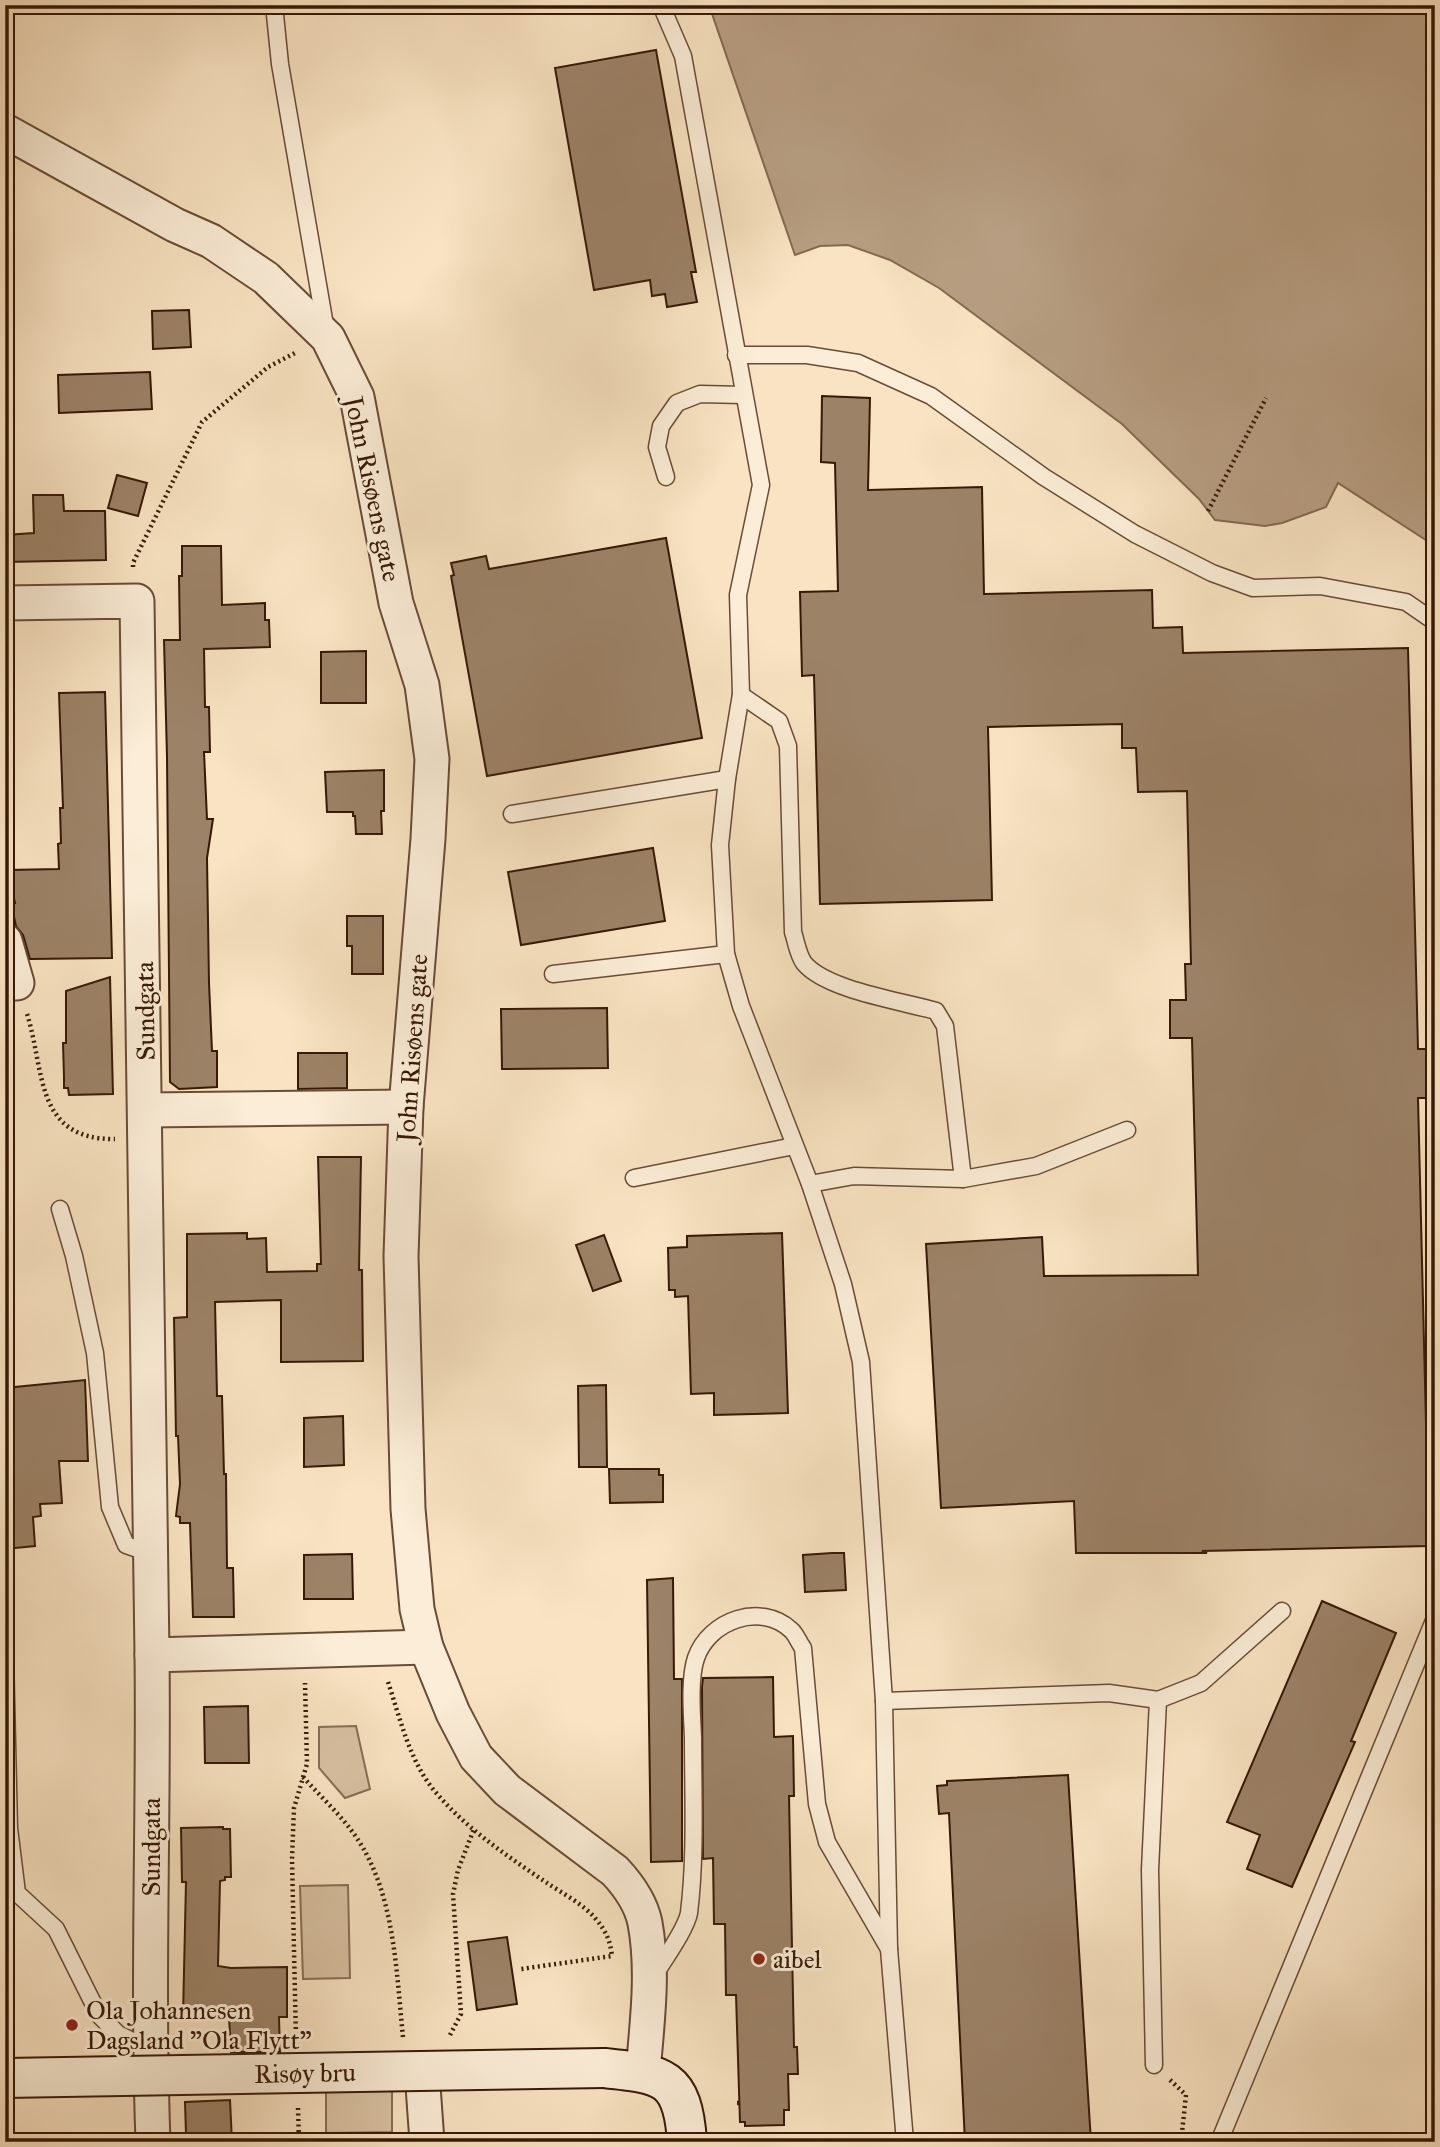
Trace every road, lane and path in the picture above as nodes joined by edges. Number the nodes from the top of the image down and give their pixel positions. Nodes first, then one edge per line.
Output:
1 (274, 5) edge
2 (661, 5) edge
3 (5, 131) edge
4 (328, 338) junction
5 (736, 355) junction
6 (743, 395) junction
7 (1266, 398) dead end
8 (666, 477) dead end
9 (1208, 511) dead end
10 (137, 601) junction
11 (5, 603) edge
12 (1435, 622) edge
13 (741, 695) junction
14 (727, 779) junction
15 (512, 814) dead end
16 (5, 941) edge
17 (726, 954) junction
18 (553, 974) dead end
19 (17, 983) joint
20 (406, 1107) junction
21 (147, 1124) junction
22 (1127, 1130) dead end
23 (794, 1146) junction
24 (634, 1178) dead end
25 (963, 1179) junction
26 (810, 1184) junction
27 (60, 1209) dead end
28 (149, 1553) junction
29 (1283, 1611) dead end
30 (1435, 1618) edge
31 (426, 1647) junction
32 (302, 1651) junction
33 (152, 1655) junction
34 (5, 1656) edge
35 (388, 1682) dead end
36 (1158, 1700) junction
37 (884, 1701) junction
38 (303, 1777) junction
39 (474, 1829) junction
40 (11, 1895) edge
41 (889, 1949) junction
42 (521, 1969) dead end
43 (649, 1984) junction
44 (448, 2038) dead end
45 (296, 2048) dead end
46 (149, 2049) junction
47 (1154, 2065) joint
48 (643, 2072) junction
49 (5, 2078) edge
50 (423, 2087) joint
51 (298, 2101) dead end
52 (153, 2142) edge
53 (299, 2142) edge
54 (427, 2142) edge
55 (687, 2142) edge
56 (905, 2142) edge
57 (1181, 2142) edge
58 (1219, 2142) edge

1 - 4 lane
2 - 5 lane
3 - 4 street, John Risøens gate
4 - 10 path
4 - 20 street, John Risøens gate
5 - 6 lane
5 - 12 lane
6 - 8 lane
6 - 13 lane
7 - 9 path
10 - 11 street
10 - 21 street, Sundgata
13 - 14 lane
13 - 25 lane
14 - 15 lane
14 - 17 lane
16 - 19 street
17 - 18 lane
17 - 23 lane
19 - 21 path
20 - 21 street
20 - 31 street, John Risøens gate
21 - 28 street, Sundgata
22 - 25 lane
23 - 24 lane
23 - 26 lane
25 - 26 lane
26 - 37 lane
27 - 28 lane
28 - 33 street, Sundgata
29 - 36 lane
30 - 58 lane
31 - 32 street
31 - 43 street, John Risøens gate
32 - 33 street
32 - 38 path
33 - 46 street, Sundgata
34 - 40 lane
35 - 39 path
36 - 37 lane
36 - 47 lane
37 - 41 lane
38 - 45 path
38 - 50 path
39 - 42 path
39 - 44 path
40 - 46 lane
41 - 43 lane
41 - 56 lane
43 - 48 street, John Risøens gate
46 - 52 street, Sundgata
47 - 57 path
48 - 49 main road, Risøy bru, bridge
48 - 55 main road
50 - 54 street
51 - 53 path

